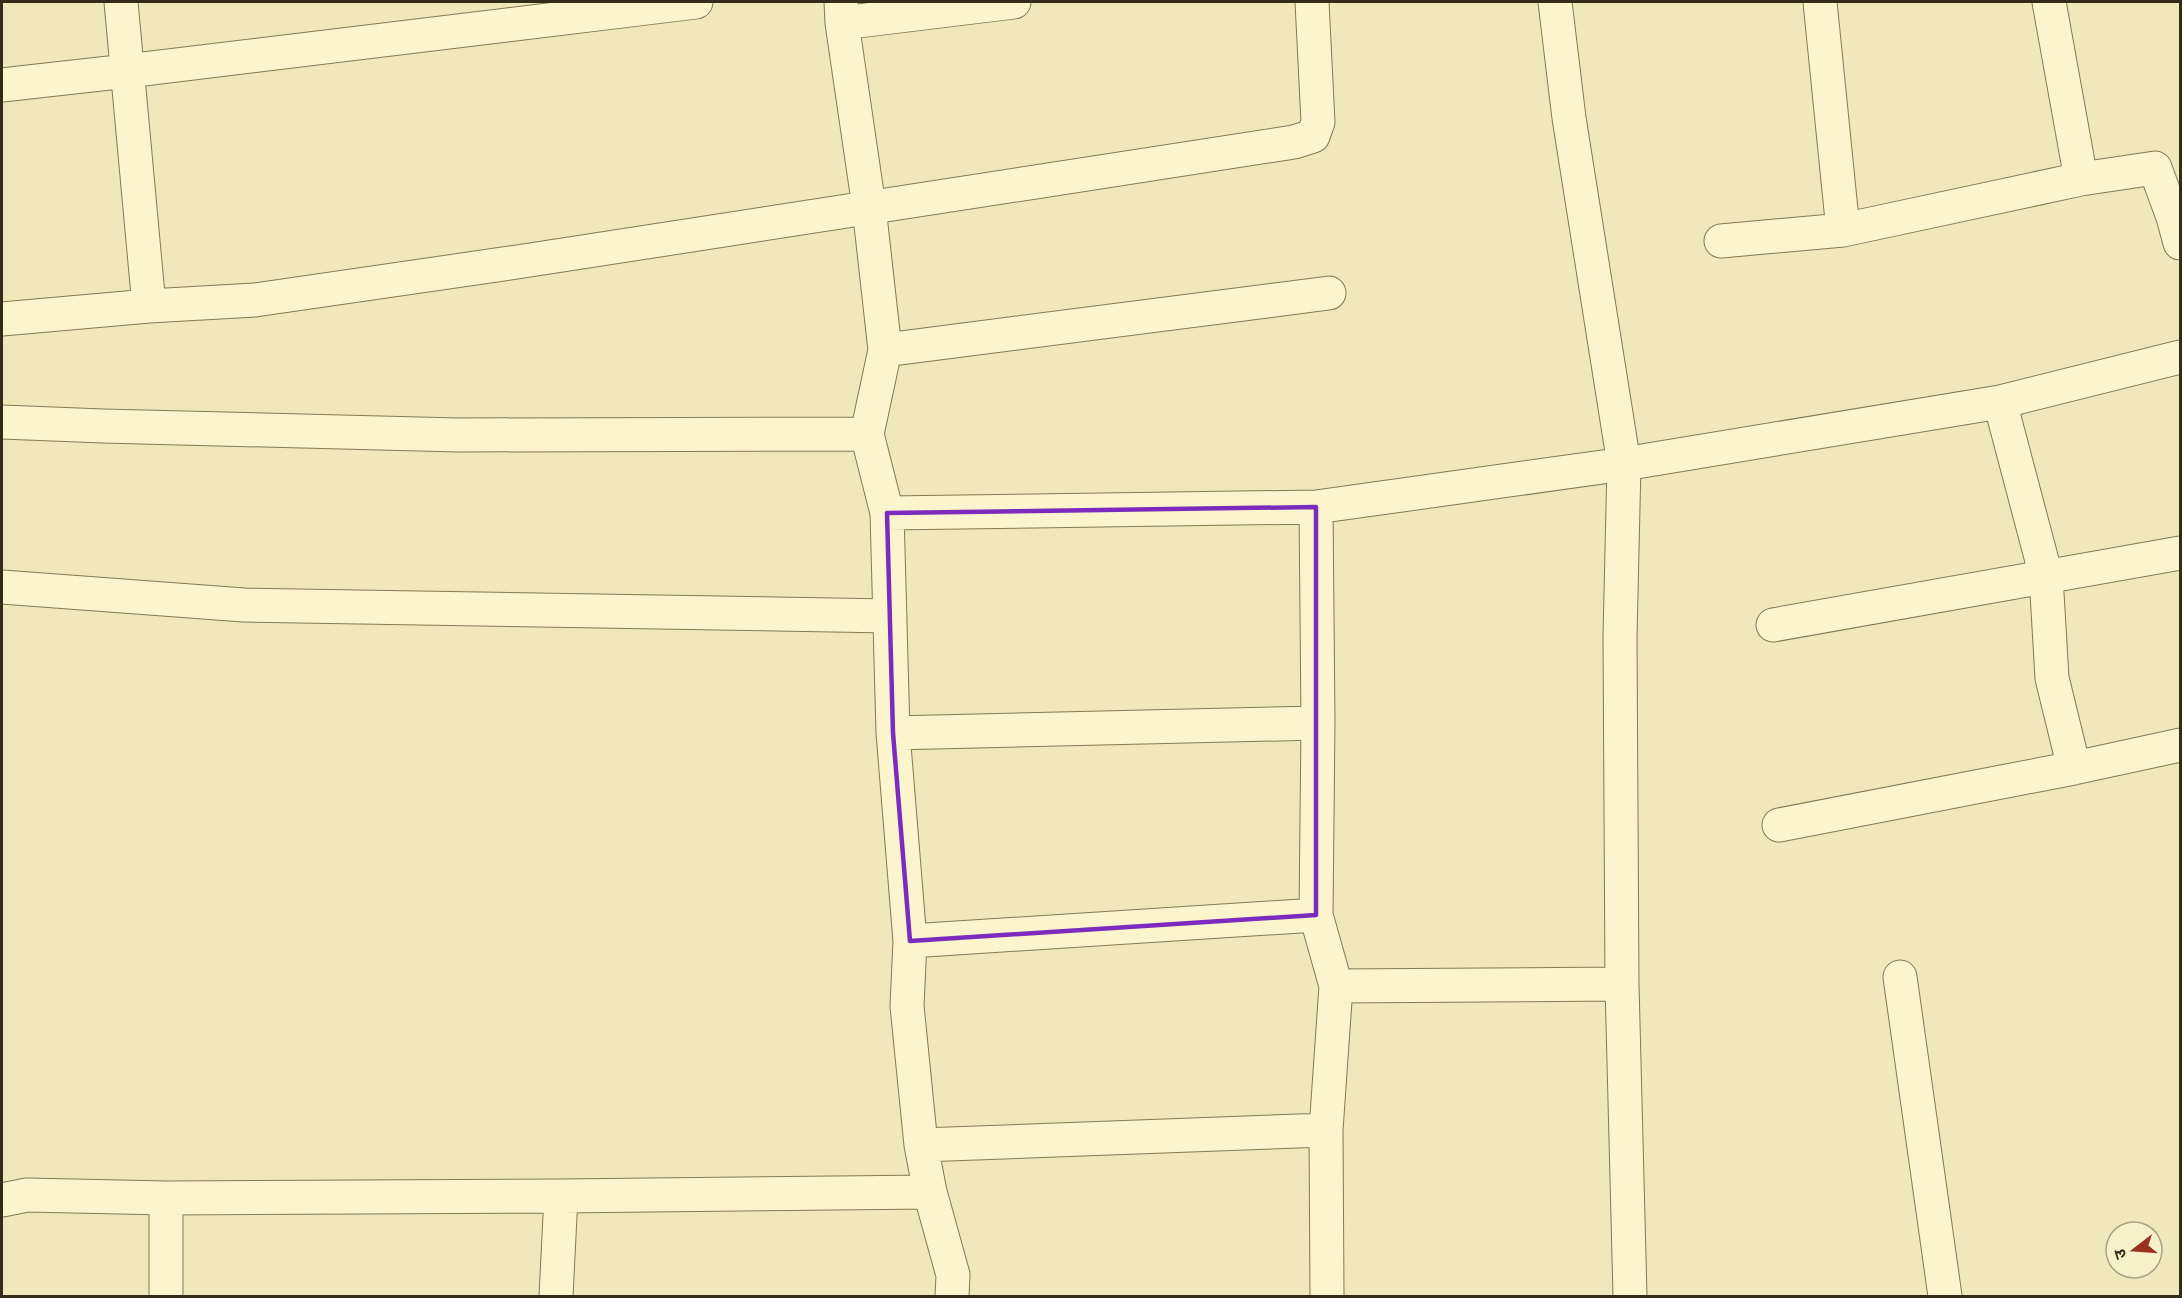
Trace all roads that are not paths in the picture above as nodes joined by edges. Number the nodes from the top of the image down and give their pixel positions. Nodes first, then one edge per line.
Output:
1 (121, 2) edge
2 (696, 2) edge
3 (1014, 2) edge
4 (1312, 2) edge
5 (1555, 2) edge
6 (1820, 2) edge
7 (2049, 2) edge
8 (841, 12) edge
9 (127, 71) junction
10 (2, 85) edge
11 (2168, 165) edge
12 (2080, 179) junction
13 (869, 207) junction
14 (1843, 230) junction
15 (1721, 241) dead end
16 (2181, 243) edge
17 (1329, 293) dead end
18 (148, 306) junction
19 (2, 319) edge
20 (885, 350) junction
21 (2181, 357) edge
22 (2000, 402) junction
23 (2, 422) edge
24 (867, 434) junction
25 (1624, 464) junction
26 (1316, 507) junction
27 (887, 513) junction
28 (2181, 553) edge
29 (2046, 576) junction
30 (2, 587) edge
31 (890, 616) junction
32 (1773, 625) dead end
33 (1318, 723) junction
34 (893, 733) junction
35 (2181, 744) edge
36 (2074, 768) junction
37 (1779, 825) dead end
38 (1316, 915) junction
39 (910, 941) junction
40 (1900, 977) dead end
41 (1622, 984) junction
42 (1336, 986) junction
43 (1326, 1130) junction
44 (921, 1145) junction
45 (930, 1192) junction
46 (561, 1196) junction
47 (166, 1198) junction
48 (2, 1200) edge
49 (166, 1296) edge
50 (556, 1296) edge
51 (952, 1296) edge
52 (1327, 1296) edge
53 (1630, 1296) edge
54 (1946, 1296) edge

1 - 9 street
2 - 9 street
3 - 8 street
4 - 13 street
5 - 25 street
6 - 14 street
7 - 12 street
8 - 13 street
9 - 10 street
9 - 18 street
11 - 12 street
11 - 16 street
12 - 14 street
13 - 18 street
13 - 20 street
14 - 15 street
17 - 20 street
18 - 19 street
20 - 24 street
21 - 22 street
22 - 25 street
22 - 29 street
23 - 24 street
24 - 27 street
25 - 26 street
25 - 41 street
26 - 27 street
26 - 33 street
27 - 31 street
28 - 29 street
29 - 32 street
29 - 36 street
30 - 31 street
31 - 34 street
33 - 34 street
33 - 38 street
34 - 39 street
35 - 36 street
36 - 37 street
38 - 39 street
38 - 42 street
39 - 44 street
40 - 54 street
41 - 42 street
41 - 53 street
42 - 43 street
43 - 44 street
43 - 52 street
44 - 45 street
45 - 46 street
45 - 51 street
46 - 47 street
46 - 50 street
47 - 48 street
47 - 49 street

